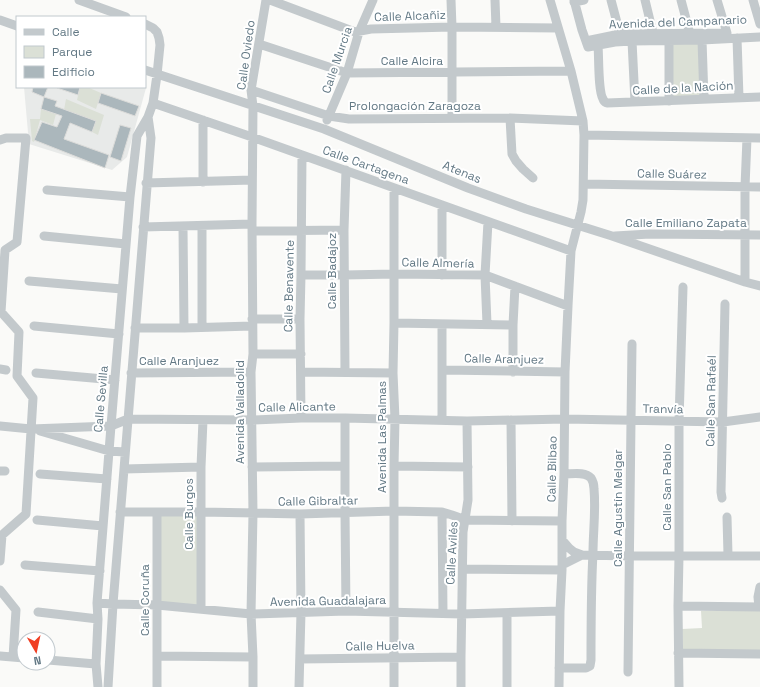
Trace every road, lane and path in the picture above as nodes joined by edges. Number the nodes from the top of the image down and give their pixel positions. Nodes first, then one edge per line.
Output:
1 (79, 0) edge
2 (266, 0) edge
3 (270, 0) edge
4 (373, 0) edge
5 (451, 0) edge
6 (495, 0) edge
7 (550, 0) edge
8 (584, 0) edge
9 (611, 0) edge
10 (645, 0) edge
11 (681, 0) edge
12 (717, 0) edge
13 (753, 0) edge
14 (574, 1) edge
15 (123, 16) edge
16 (0, 20) edge
17 (146, 24) edge
18 (760, 24) edge
19 (16, 26) edge
20 (452, 27) junction
21 (496, 27) junction
22 (558, 28) junction
23 (760, 31) edge
24 (359, 32) junction
25 (653, 33) junction
26 (726, 33) junction
27 (620, 34) junction
28 (690, 34) junction
29 (669, 37) junction
30 (760, 37) edge
31 (737, 38) junction
32 (702, 40) junction
33 (632, 41) junction
34 (597, 42) junction
35 (259, 44) junction
36 (146, 70) edge
37 (571, 71) junction
38 (347, 73) junction
39 (452, 73) junction
40 (157, 75) junction
41 (251, 90) junction
42 (760, 97) edge
43 (739, 98) junction
44 (704, 99) junction
45 (669, 100) junction
46 (635, 102) junction
47 (153, 103) junction
48 (253, 106) junction
49 (329, 116) junction
50 (148, 117) junction
51 (452, 118) junction
52 (510, 118) junction
53 (203, 120) junction
54 (583, 121) junction
55 (324, 129) junction
56 (584, 135) junction
57 (252, 137) junction
58 (747, 138) junction
59 (760, 138) edge
60 (0, 140) edge
61 (302, 154) junction
62 (346, 170) junction
63 (534, 178) dead end
64 (252, 180) junction
65 (202, 182) junction
66 (146, 183) junction
67 (584, 184) junction
68 (745, 187) junction
69 (760, 187) edge
70 (394, 188) junction
71 (47, 190) dead end
72 (130, 197) junction
73 (442, 205) junction
74 (488, 222) junction
75 (578, 225) junction
76 (202, 226) junction
77 (143, 227) junction
78 (183, 227) junction
79 (252, 228) junction
80 (344, 230) junction
81 (302, 231) junction
82 (746, 235) junction
83 (760, 235) edge
84 (44, 236) dead end
85 (612, 236) junction
86 (126, 244) junction
87 (572, 251) junction
88 (125, 257) junction
89 (140, 258) junction
90 (395, 274) junction
91 (301, 275) junction
92 (344, 275) junction
93 (442, 275) junction
94 (485, 275) junction
95 (29, 281) dead end
96 (745, 282) junction
97 (515, 286) junction
98 (760, 286) edge
99 (684, 287) dead end
100 (122, 288) junction
101 (725, 304) dead end
102 (568, 306) junction
103 (300, 319) junction
104 (252, 323) junction
105 (394, 323) junction
106 (442, 324) junction
107 (487, 324) junction
108 (513, 325) junction
109 (34, 326) dead end
110 (202, 327) junction
111 (135, 328) junction
112 (184, 328) junction
113 (118, 334) junction
114 (632, 344) dead end
115 (252, 354) junction
116 (301, 354) junction
117 (442, 370) junction
118 (252, 372) junction
119 (301, 372) junction
120 (345, 372) junction
121 (513, 372) junction
122 (565, 372) junction
123 (36, 373) dead end
124 (131, 373) junction
125 (393, 373) junction
126 (115, 380) junction
127 (760, 417) edge
128 (301, 418) junction
129 (345, 418) junction
130 (128, 419) junction
131 (395, 419) junction
132 (565, 419) junction
133 (203, 420) junction
134 (252, 420) junction
135 (442, 420) junction
136 (511, 420) junction
137 (467, 421) junction
138 (631, 421) junction
139 (679, 422) junction
140 (723, 422) junction
141 (0, 426) edge
142 (111, 426) junction
143 (31, 429) junction
144 (109, 451) junction
145 (125, 452) junction
146 (344, 466) junction
147 (394, 466) junction
148 (252, 467) junction
149 (124, 468) junction
150 (201, 468) junction
151 (468, 468) junction
152 (40, 474) dead end
153 (564, 474) junction
154 (107, 479) junction
155 (722, 498) dead end
156 (394, 511) junction
157 (120, 512) junction
158 (157, 512) junction
159 (201, 512) junction
160 (344, 512) junction
161 (442, 512) junction
162 (253, 513) junction
163 (300, 514) junction
164 (727, 516) dead end
165 (37, 520) dead end
166 (466, 520) junction
167 (512, 521) junction
168 (562, 521) junction
169 (103, 526) junction
170 (562, 540) junction
171 (582, 555) junction
172 (593, 555) junction
173 (630, 556) junction
174 (679, 556) junction
175 (728, 556) junction
176 (760, 556) edge
177 (0, 561) edge
178 (25, 565) dead end
179 (562, 568) junction
180 (463, 569) junction
181 (100, 571) junction
182 (760, 588) edge
183 (0, 590) edge
184 (97, 603) junction
185 (113, 604) junction
186 (157, 605) junction
187 (678, 606) junction
188 (759, 607) edge
189 (201, 609) junction
190 (346, 611) junction
191 (560, 611) junction
192 (38, 612) dead end
193 (301, 612) junction
194 (394, 612) junction
195 (443, 613) junction
196 (508, 613) junction
197 (251, 614) junction
198 (462, 614) junction
199 (98, 619) junction
200 (678, 653) junction
201 (760, 654) edge
202 (0, 656) edge
203 (157, 656) junction
204 (13, 657) junction
205 (16, 657) edge
206 (253, 657) junction
207 (394, 657) junction
208 (461, 657) junction
209 (300, 659) junction
210 (56, 661) edge
211 (96, 664) junction
212 (559, 668) junction
213 (628, 672) dead end
214 (98, 687) edge
215 (108, 687) edge
216 (157, 687) edge
217 (253, 687) edge
218 (299, 687) edge
219 (394, 687) edge
220 (461, 687) edge
221 (507, 687) edge
222 (559, 687) edge
223 (679, 687) edge

1 - 15 street
2 - 35 street, Calle Oviedo
3 - 24 street, Calle Alcañiz
4 - 24 street, Calle Murcia
5 - 20 street
6 - 21 street
7 - 22 street, Calle Bilbao
8 - 14 street
9 - 27 street
10 - 25 street
11 - 28 street
12 - 26 street
13 - 18 street
14 - 34 street
16 - 19 street
17 - 40 street, Calle Sevilla
20 - 21 street, Calle Alcañiz
20 - 24 street, Calle Alcañiz
20 - 39 street
21 - 22 street, Calle Alcañiz
22 - 37 street, Calle Bilbao
23 - 26 street, Avenida del Campanario
24 - 38 street, Calle Murcia
25 - 27 street, Avenida del Campanario
25 - 29 street, Avenida del Campanario
26 - 28 street, Avenida del Campanario
27 - 34 street, Avenida del Campanario
28 - 29 street, Avenida del Campanario
29 - 32 street, Avenida del Campanario
29 - 33 street, Avenida del Campanario
29 - 45 street
30 - 31 street, Avenida del Campanario
31 - 32 street, Avenida del Campanario
31 - 43 street
32 - 44 street
33 - 34 street, Avenida del Campanario
33 - 46 street
34 - 46 street, Calle de la Nación
35 - 38 street, Calle Alcira
35 - 41 street, Calle Oviedo
36 - 40 street
37 - 39 street, Calle Alcira
37 - 54 street, Calle Bilbao
38 - 39 street, Calle Alcira
38 - 49 street, Calle Murcia
39 - 51 street
40 - 47 street, Calle Sevilla
40 - 48 street, Atenas
41 - 48 street, Calle Oviedo
41 - 49 street, Prolongación Zaragoza
42 - 43 street, Calle de la Nación
43 - 44 street, Calle de la Nación
44 - 45 street, Calle de la Nación
45 - 46 street, Calle de la Nación
47 - 50 street, Calle Sevilla
47 - 53 street, Calle Cartagena
48 - 55 street, Atenas
48 - 57 street, Calle Oviedo
49 - 51 street, Prolongación Zaragoza
49 - 55 street, Calle Murcia
50 - 66 street, Calle Sevilla
50 - 72 street, Calle Sevilla
51 - 52 street, Prolongación Zaragoza
52 - 54 street, Prolongación Zaragoza
52 - 63 street
53 - 57 street, Calle Cartagena
53 - 65 street
54 - 56 street, Calle Bilbao
55 - 75 street, Atenas
56 - 58 street
56 - 67 street, Calle Bilbao
57 - 61 street, Calle Cartagena
57 - 64 street, Avenida Valladolid
58 - 59 street
58 - 68 street
60 - 143 street
61 - 62 street, Calle Cartagena
61 - 81 street, Calle Benavente
62 - 70 street, Calle Cartagena
62 - 80 street, Calle Badajoz
64 - 65 street
64 - 79 street, Avenida Valladolid
65 - 66 street
66 - 77 street, Calle Sevilla
67 - 68 street, Calle Suárez
67 - 75 street, Calle Bilbao
68 - 69 street, Calle Suárez
68 - 82 street
70 - 73 street, Calle Cartagena
70 - 90 street, Avenida Las Palmas
71 - 72 street
72 - 86 street, Calle Sevilla
73 - 74 street, Calle Cartagena
73 - 93 street
74 - 87 street, Calle Cartagena
74 - 94 street
75 - 85 street, Atenas
75 - 87 street, Calle Bilbao
76 - 78 street
76 - 79 street
76 - 110 street
77 - 78 street
77 - 89 street, Calle Sevilla
78 - 112 street
79 - 81 street
79 - 104 street, Avenida Valladolid
80 - 81 street
80 - 92 street, Calle Badajoz
81 - 91 street, Calle Benavente
82 - 83 street, Calle Emiliano Zapata
82 - 85 street, Calle Emiliano Zapata
82 - 96 street
84 - 86 street
85 - 96 street, Atenas
86 - 88 street, Calle Sevilla
87 - 102 street, Calle Bilbao
88 - 89 street
88 - 100 street, Calle Sevilla
89 - 111 street, Calle Sevilla
90 - 92 street, Calle Almería
90 - 93 street, Calle Almería
90 - 105 street, Avenida Las Palmas
91 - 92 street, Calle Almería
91 - 103 street, Calle Benavente
92 - 120 street, Calle Badajoz
93 - 94 street, Calle Almería
94 - 97 street, Calle Almería
94 - 107 street
95 - 100 street
96 - 98 street, Atenas
97 - 102 street, Calle Almería
97 - 108 street
99 - 139 street, Calle San Pablo
100 - 113 street, Calle Sevilla
101 - 140 street, Calle San Rafaél
102 - 122 street, Calle Bilbao
103 - 104 street
103 - 116 street, Calle Benavente
104 - 110 street
104 - 115 street, Avenida Valladolid
105 - 106 street
105 - 125 street, Avenida Las Palmas
106 - 107 street
106 - 117 street
107 - 108 street
108 - 121 street
109 - 113 street
110 - 112 street
111 - 112 street
111 - 124 street, Calle Sevilla
113 - 126 street, Calle Sevilla
114 - 138 street, Calle Agustín Melgar
115 - 116 street
115 - 118 street, Avenida Valladolid
116 - 119 street, Calle Benavente
117 - 121 street, Calle Aranjuez
117 - 135 street
118 - 124 street, Calle Aranjuez
118 - 134 street, Avenida Valladolid
119 - 120 street
119 - 128 street, Calle Benavente
120 - 125 street
121 - 122 street, Calle Aranjuez
122 - 132 street, Calle Bilbao
123 - 126 street
124 - 130 street, Calle Sevilla
125 - 131 street, Avenida Las Palmas
126 - 142 street, Calle Sevilla
127 - 140 street, Tranvía
128 - 129 street, Calle Alicante
128 - 134 street, Calle Alicante
129 - 131 street, Calle Alicante
129 - 146 street
130 - 133 street, Calle Alicante
130 - 142 street, Calle Alicante
130 - 145 street, Calle Sevilla
131 - 135 street, Calle Alicante
131 - 147 street, Avenida Las Palmas
132 - 136 street, Calle Alicante
132 - 138 street, Tranvía
132 - 153 street, Calle Bilbao
133 - 134 street, Calle Alicante
133 - 150 street, Calle Burgos
134 - 148 street, Avenida Valladolid
135 - 137 street, Calle Alicante
136 - 137 street, Calle Alicante
136 - 167 street
137 - 151 street, Calle Avilés
138 - 139 street, Tranvía
138 - 173 street, Calle Agustín Melgar
139 - 140 street, Tranvía
139 - 174 street, Calle San Pablo
140 - 155 street, Calle San Rafaél
141 - 143 street, Calle Alicante
142 - 143 street, Calle Alicante
142 - 144 street, Calle Sevilla
143 - 144 street, Calle Alicante
143 - 177 street
144 - 145 street, Calle Alicante
144 - 154 street, Calle Sevilla
145 - 149 street, Calle Sevilla
146 - 148 street
146 - 160 street
147 - 151 street
147 - 156 street, Avenida Las Palmas
148 - 162 street, Avenida Valladolid
149 - 150 street
149 - 157 street, Calle Sevilla
150 - 159 street, Calle Burgos
151 - 166 street, Calle Avilés
152 - 154 street
153 - 168 street, Calle Bilbao
153 - 172 street
154 - 169 street, Calle Sevilla
156 - 160 street, Calle Gibraltar
156 - 161 street, Calle Gibraltar
156 - 194 street, Avenida Las Palmas
157 - 158 street, Calle Gibraltar
157 - 185 street, Calle Sevilla
158 - 159 street, Calle Gibraltar
158 - 186 street, Calle Coruña
159 - 162 street, Calle Gibraltar
159 - 189 street, Calle Burgos
160 - 163 street, Calle Gibraltar
160 - 190 street
161 - 166 street, Calle Gibraltar
161 - 195 street
162 - 163 street, Calle Gibraltar
162 - 197 street, Avenida Valladolid
163 - 193 street
164 - 175 street
165 - 169 street
166 - 167 street, Calle Gibraltar
166 - 180 street, Calle Avilés
167 - 168 street, Calle Gibraltar
168 - 170 street, Calle Bilbao
169 - 181 street, Calle Sevilla
170 - 171 street
170 - 179 street, Calle Bilbao
171 - 172 street
171 - 179 street
172 - 173 street
172 - 212 street
173 - 174 street
173 - 213 street, Calle Agustín Melgar
174 - 175 street
174 - 187 street, Calle San Pablo
175 - 176 street
178 - 181 street
179 - 180 street
179 - 191 street, Calle Bilbao
180 - 198 street, Calle Avilés
181 - 184 street, Calle Sevilla
182 - 188 street
183 - 204 street
184 - 185 street, Avenida Guadalajara
184 - 199 street, Calle Sevilla
185 - 186 street, Avenida Guadalajara
185 - 215 street, Calle Sevilla
186 - 189 street, Avenida Guadalajara
186 - 203 street, Calle Coruña
187 - 188 street
187 - 200 street, Calle San Pablo
189 - 197 street, Avenida Guadalajara
190 - 193 street, Avenida Guadalajara
190 - 194 street, Avenida Guadalajara
191 - 196 street, Avenida Guadalajara
191 - 212 street, Calle Bilbao
192 - 199 street
193 - 197 street, Avenida Guadalajara
193 - 209 street
194 - 195 street, Avenida Guadalajara
194 - 207 street, Avenida Las Palmas
195 - 198 street, Avenida Guadalajara
196 - 198 street, Avenida Guadalajara
196 - 221 street
197 - 206 street, Avenida Valladolid
198 - 208 street, Calle Avilés
199 - 211 street, Calle Sevilla
200 - 201 street
200 - 223 street, Calle San Pablo
202 - 204 street
203 - 206 street
203 - 216 street, Calle Coruña
204 - 205 street
206 - 217 street, Avenida Valladolid
207 - 208 street, Calle Huelva
207 - 209 street, Calle Huelva
207 - 219 street, Avenida Las Palmas
208 - 220 street, Calle Avilés
209 - 218 street
210 - 211 street
211 - 214 street, Calle Sevilla
212 - 222 street, Calle Bilbao

